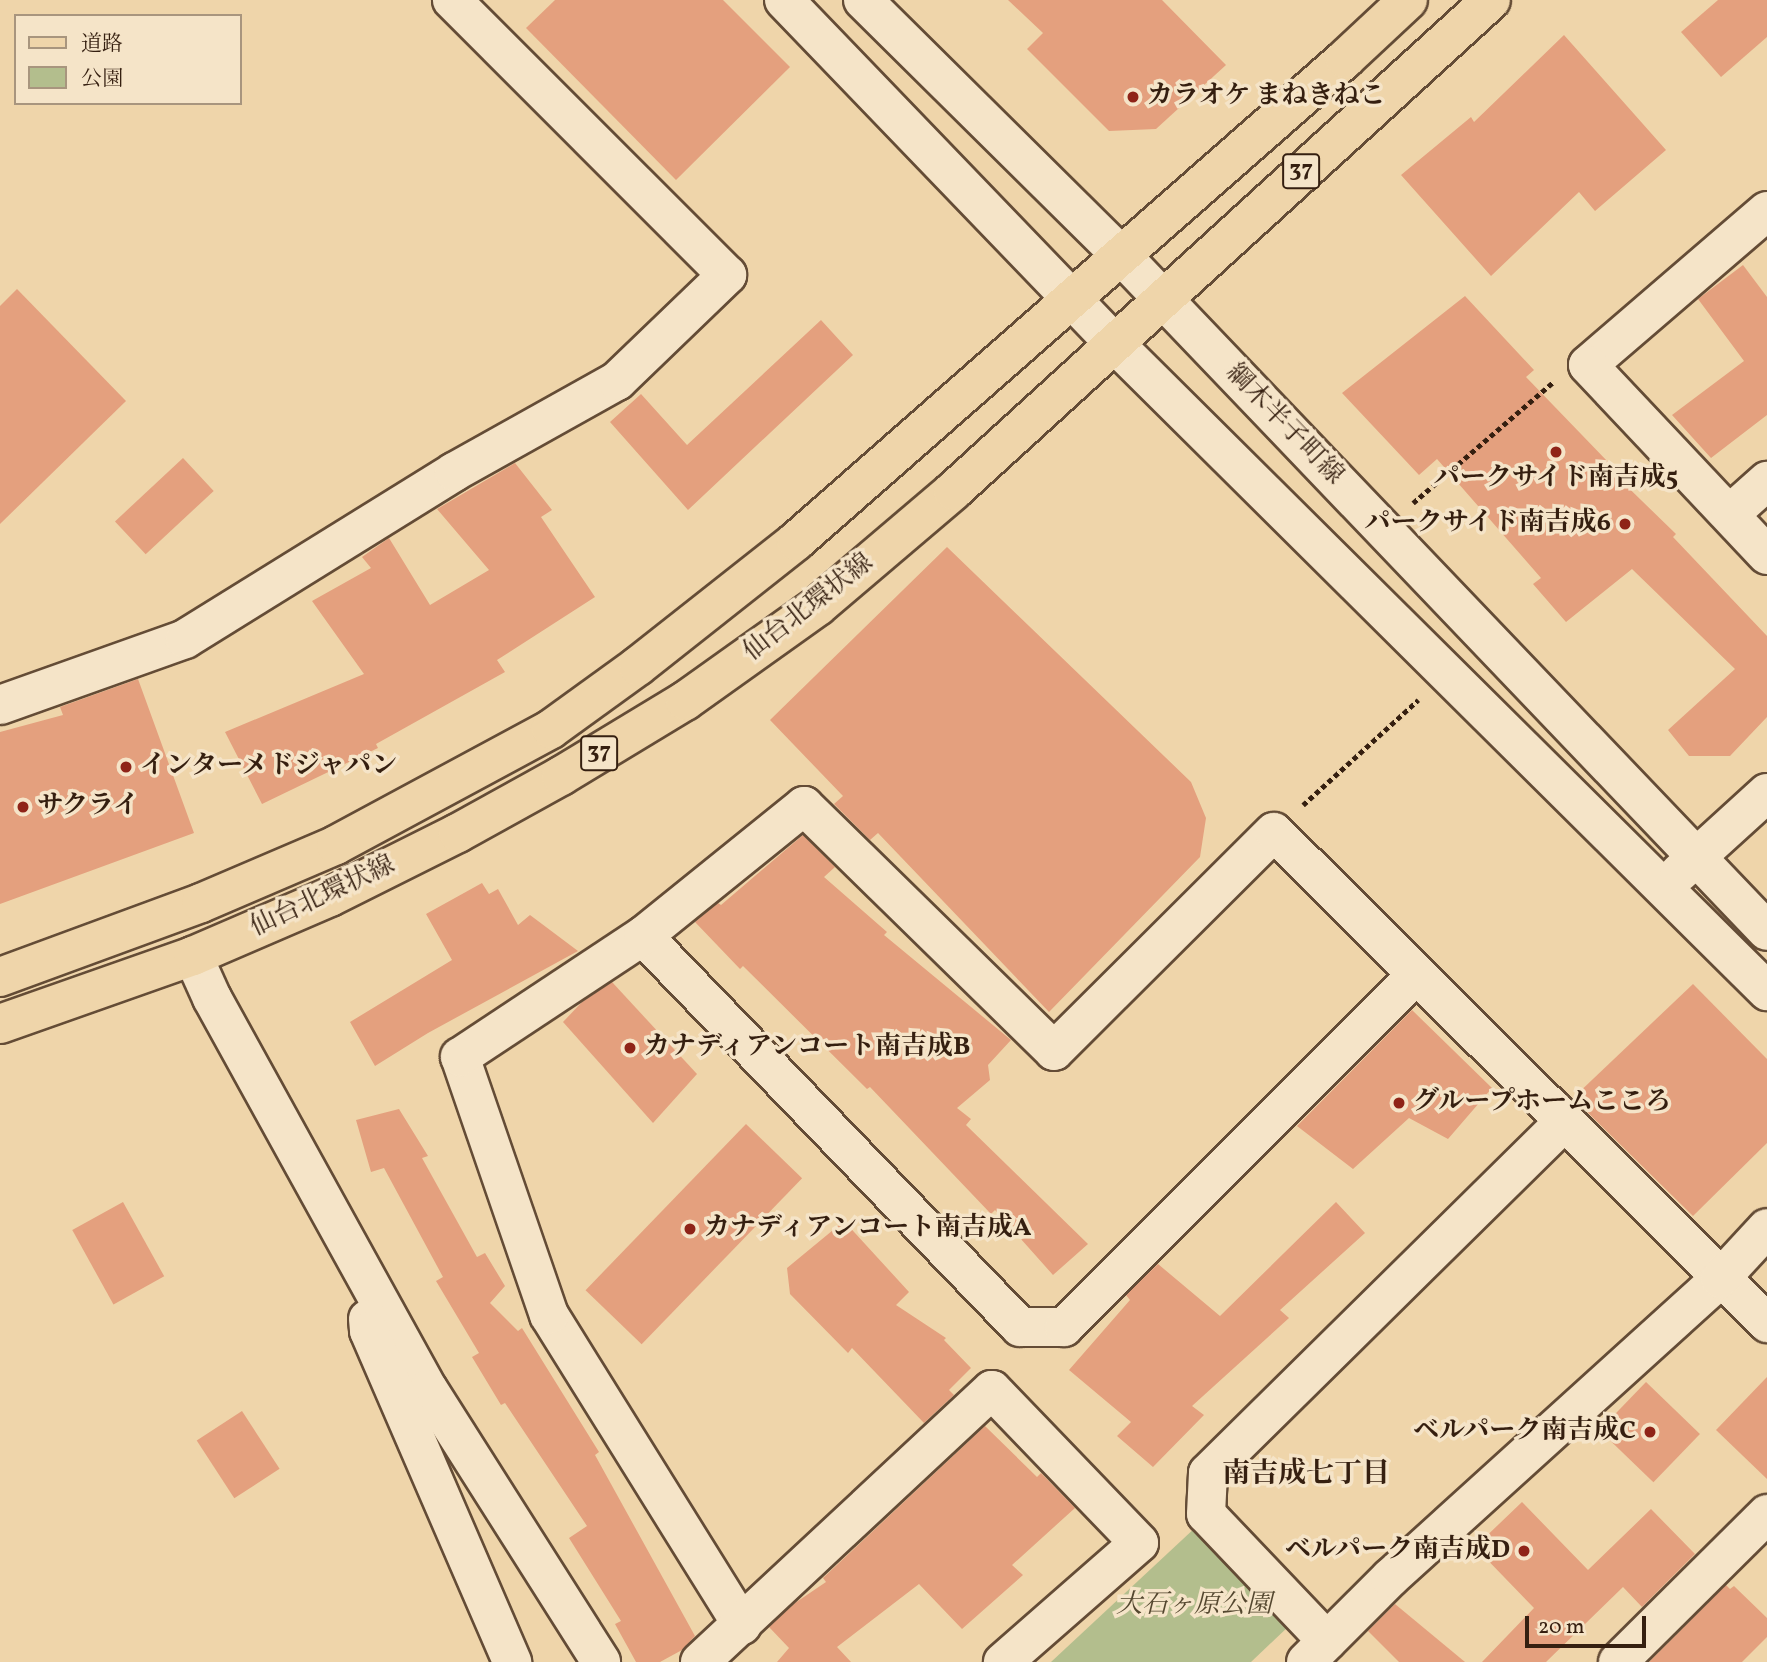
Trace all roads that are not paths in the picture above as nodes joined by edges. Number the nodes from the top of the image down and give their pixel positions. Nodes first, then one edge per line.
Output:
1 (452, 0) edge
2 (784, 0) edge
3 (863, 0) edge
4 (1408, 0) edge
5 (1491, 0) edge
6 (1767, 211) edge
7 (1121, 254) junction
8 (1071, 298) junction
9 (1162, 299) junction
10 (1115, 344) junction
11 (1767, 481) edge
12 (1730, 514) junction
13 (1767, 555) edge
14 (0, 705) edge
15 (1767, 793) edge
16 (1697, 857) junction
17 (1664, 886) junction
18 (1767, 931) edge
19 (643, 936) junction
20 (193, 956) junction
21 (1416, 975) junction
22 (0, 977) edge
23 (1767, 991) edge
24 (0, 1024) edge
25 (1563, 1123) junction
26 (1767, 1228) edge
27 (363, 1269) junction
28 (1720, 1279) junction
29 (1767, 1323) edge
30 (1767, 1514) edge
31 (742, 1625) junction
32 (1317, 1652) edge
33 (512, 1662) edge
34 (601, 1662) edge
35 (700, 1662) edge
36 (1003, 1662) edge
37 (1618, 1662) edge

1 - 14 street
2 - 8 street
3 - 7 street, 綱木半子町線
4 - 7 main road, 仙台北環状線 / 37
5 - 9 main road, 仙台北環状線 / 37
6 - 12 street
7 - 8 main road, 仙台北環状線 / 37
7 - 9 street, 綱木半子町線
8 - 10 street
8 - 22 main road, 仙台北環状線 / 37
9 - 10 main road, 仙台北環状線 / 37
9 - 16 street, 綱木半子町線
10 - 17 street
10 - 20 main road, 仙台北環状線 / 37
11 - 12 street
12 - 13 street
15 - 16 street
16 - 17 street
16 - 18 street, 綱木半子町線
17 - 23 street
19 - 21 street
19 - 21 street
19 - 31 street
20 - 24 main road, 仙台北環状線 / 37
20 - 27 street
21 - 25 street
25 - 28 street
25 - 32 street
26 - 28 street
27 - 33 street
27 - 34 street
28 - 29 street
28 - 32 street
30 - 37 street
31 - 35 street
31 - 36 street

